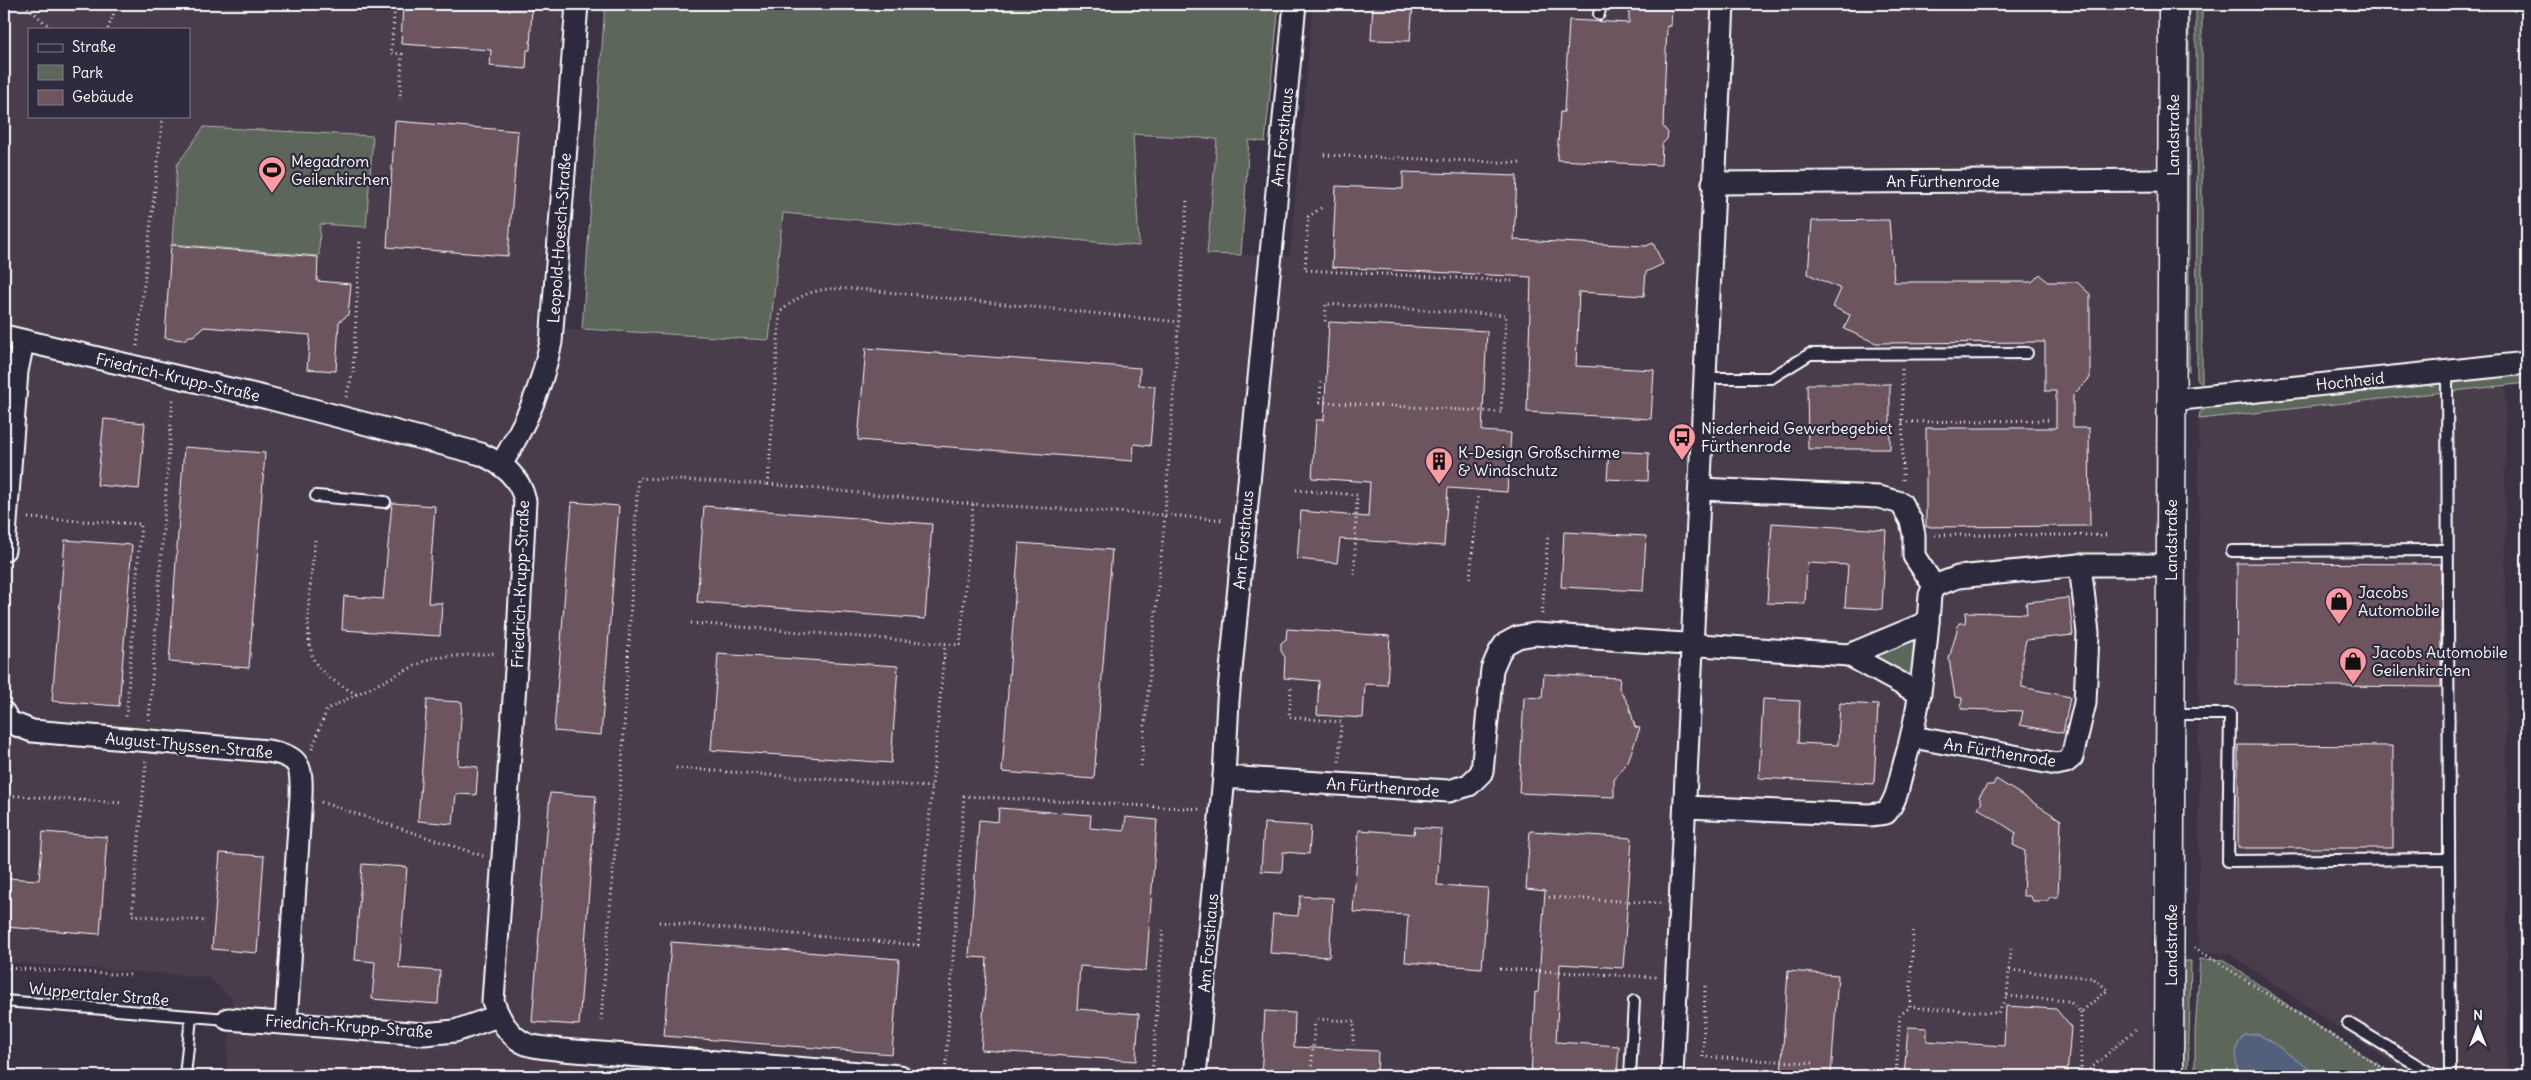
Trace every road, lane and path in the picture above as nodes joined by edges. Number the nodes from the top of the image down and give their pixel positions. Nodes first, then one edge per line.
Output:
1 (24, 4) edge
2 (117, 4) edge
3 (395, 4) edge
4 (577, 4) edge
5 (1295, 4) edge
6 (1723, 4) edge
7 (2173, 4) edge
8 (51, 28) edge
9 (108, 28) edge
10 (400, 99) dead end
11 (163, 118) edge
12 (1324, 155) dead end
13 (1521, 163) dead end
14 (2173, 180) junction
15 (1713, 183) junction
16 (1187, 201) dead end
17 (1321, 208) dead end
18 (360, 241) dead end
19 (1512, 281) dead end
20 (1179, 322) junction
21 (1325, 324) dead end
22 (14, 339) edge
23 (2027, 353) dead end
24 (1902, 354) junction
25 (2527, 363) edge
26 (135, 366) junction
27 (2446, 370) junction
28 (174, 376) junction
29 (1705, 378) junction
30 (1321, 382) dead end
31 (2172, 400) junction
32 (340, 417) junction
33 (2049, 420) dead end
34 (1902, 422) junction
35 (502, 463) junction
36 (768, 484) junction
37 (1296, 490) dead end
38 (1700, 490) junction
39 (316, 496) dead end
40 (1478, 496) dead end
41 (385, 502) dead end
42 (1901, 503) junction
43 (974, 504) junction
44 (1166, 515) junction
45 (6, 516) junction
46 (1245, 521) junction
47 (1548, 534) dead end
48 (1914, 535) junction
49 (2110, 535) dead end
50 (315, 540) dead end
51 (4, 550) edge
52 (2447, 550) junction
53 (2232, 551) dead end
54 (2080, 565) junction
55 (2171, 565) junction
56 (1354, 576) dead end
57 (1470, 578) dead end
58 (1934, 586) junction
59 (1928, 622) junction
60 (691, 623) dead end
61 (1540, 634) junction
62 (944, 644) junction
63 (1694, 645) junction
64 (517, 655) junction
65 (1849, 655) junction
66 (1291, 688) dead end
67 (356, 694) junction
68 (1920, 694) junction
69 (4, 713) edge
70 (2172, 714) junction
71 (1913, 737) junction
72 (125, 739) junction
73 (148, 741) junction
74 (295, 761) junction
75 (1141, 766) dead end
76 (676, 768) dead end
77 (1224, 777) junction
78 (1338, 784) junction
79 (932, 787) junction
80 (4, 795) edge
81 (302, 796) junction
82 (122, 803) dead end
83 (1686, 807) junction
84 (1221, 810) junction
85 (2449, 859) junction
86 (503, 862) junction
87 (1544, 897) dead end
88 (1681, 905) junction
89 (206, 921) dead end
90 (659, 922) dead end
91 (1163, 928) dead end
92 (1913, 931) dead end
93 (2171, 946) junction
94 (2010, 950) dead end
95 (4, 968) edge
96 (1500, 969) dead end
97 (2009, 970) junction
98 (134, 976) dead end
99 (1677, 978) junction
100 (1705, 986) dead end
101 (2007, 996) junction
102 (4, 1001) edge
103 (1634, 1001) dead end
104 (1910, 1007) junction
105 (2081, 1012) junction
106 (498, 1016) junction
107 (191, 1018) junction
108 (228, 1018) joint
109 (601, 1020) dead end
110 (286, 1022) junction
111 (2348, 1023) dead end
112 (2137, 1028) dead end
113 (1353, 1045) dead end
114 (1815, 1063) dead end
115 (186, 1076) edge
116 (900, 1076) edge
117 (944, 1076) edge
118 (1152, 1076) edge
119 (1195, 1076) edge
120 (1311, 1076) edge
121 (1630, 1076) edge
122 (1672, 1076) edge
123 (1896, 1076) edge
124 (2082, 1076) edge
125 (2169, 1076) edge
126 (2395, 1076) edge
127 (2435, 1076) edge
128 (2450, 1076) edge

1 - 8 path
2 - 9 path
3 - 10 path
4 - 35 street, Leopold-Hoesch-Straße
5 - 46 street, Am Forsthaus
6 - 15 street
7 - 14 street, Landstraße
11 - 26 path
12 - 13 path
14 - 15 street, An Fürthenrode
14 - 31 street, Landstraße
15 - 29 street
16 - 20 path
17 - 19 path
18 - 32 path
20 - 36 path
20 - 44 path
21 - 30 path
22 - 26 street, Friedrich-Krupp-Straße
22 - 45 street
23 - 24 lane
24 - 29 lane
24 - 34 path
25 - 27 street, Hochheid
26 - 28 street, Friedrich-Krupp-Straße
27 - 31 street, Hochheid
27 - 52 lane
28 - 32 street, Friedrich-Krupp-Straße
28 - 73 path
29 - 38 street
31 - 55 street, Landstraße
32 - 35 street, Friedrich-Krupp-Straße
33 - 34 path
34 - 42 path
35 - 64 street, Friedrich-Krupp-Straße
36 - 43 path
36 - 109 path
37 - 56 path
38 - 42 street
38 - 63 street
39 - 41 lane
40 - 57 path
42 - 48 street
43 - 44 path
43 - 62 path
44 - 46 path
44 - 75 path
45 - 51 street
45 - 72 path
46 - 77 street, Am Forsthaus
47 - 61 path
48 - 49 path
48 - 58 street
50 - 67 path
52 - 53 lane
52 - 85 lane
54 - 55 street
54 - 58 street
54 - 71 street, An Fürthenrode
55 - 70 street, Landstraße
58 - 59 street
59 - 65 street, An Fürthenrode
59 - 68 street
60 - 62 path
61 - 63 street, An Fürthenrode
61 - 78 street, An Fürthenrode
62 - 79 path
63 - 65 street, An Fürthenrode
63 - 83 street
64 - 67 path
64 - 86 street, Friedrich-Krupp-Straße
65 - 68 street, An Fürthenrode
66 - 78 path
67 - 74 path
68 - 71 street
69 - 72 street, August-Thyssen-Straße
70 - 85 lane
70 - 93 street, Landstraße
71 - 83 street
72 - 73 street, August-Thyssen-Straße
73 - 74 street, August-Thyssen-Straße
73 - 89 path
74 - 81 street, August-Thyssen-Straße
76 - 79 path
77 - 78 street, An Fürthenrode
77 - 84 street, Am Forsthaus
79 - 90 path
80 - 82 path
81 - 86 path
81 - 110 street, August-Thyssen-Straße
83 - 88 street
84 - 117 path
84 - 119 street, Am Forsthaus
85 - 128 lane
86 - 106 street, Friedrich-Krupp-Straße
87 - 88 path
88 - 99 street
91 - 118 path
92 - 104 path
93 - 125 street, Landstraße
93 - 126 path
94 - 97 path
95 - 98 path
96 - 99 path
97 - 101 path
97 - 105 path
99 - 122 street
100 - 114 path
101 - 104 path
101 - 105 path
102 - 107 lane, Wuppertaler Straße
103 - 121 lane
104 - 123 path
105 - 124 path
106 - 110 street, Friedrich-Krupp-Straße
106 - 116 street
107 - 108 lane, Wuppertaler Straße
107 - 115 lane, Wuppertaler Straße
108 - 110 street, Friedrich-Krupp-Straße
111 - 127 lane
112 - 124 path
113 - 120 path

